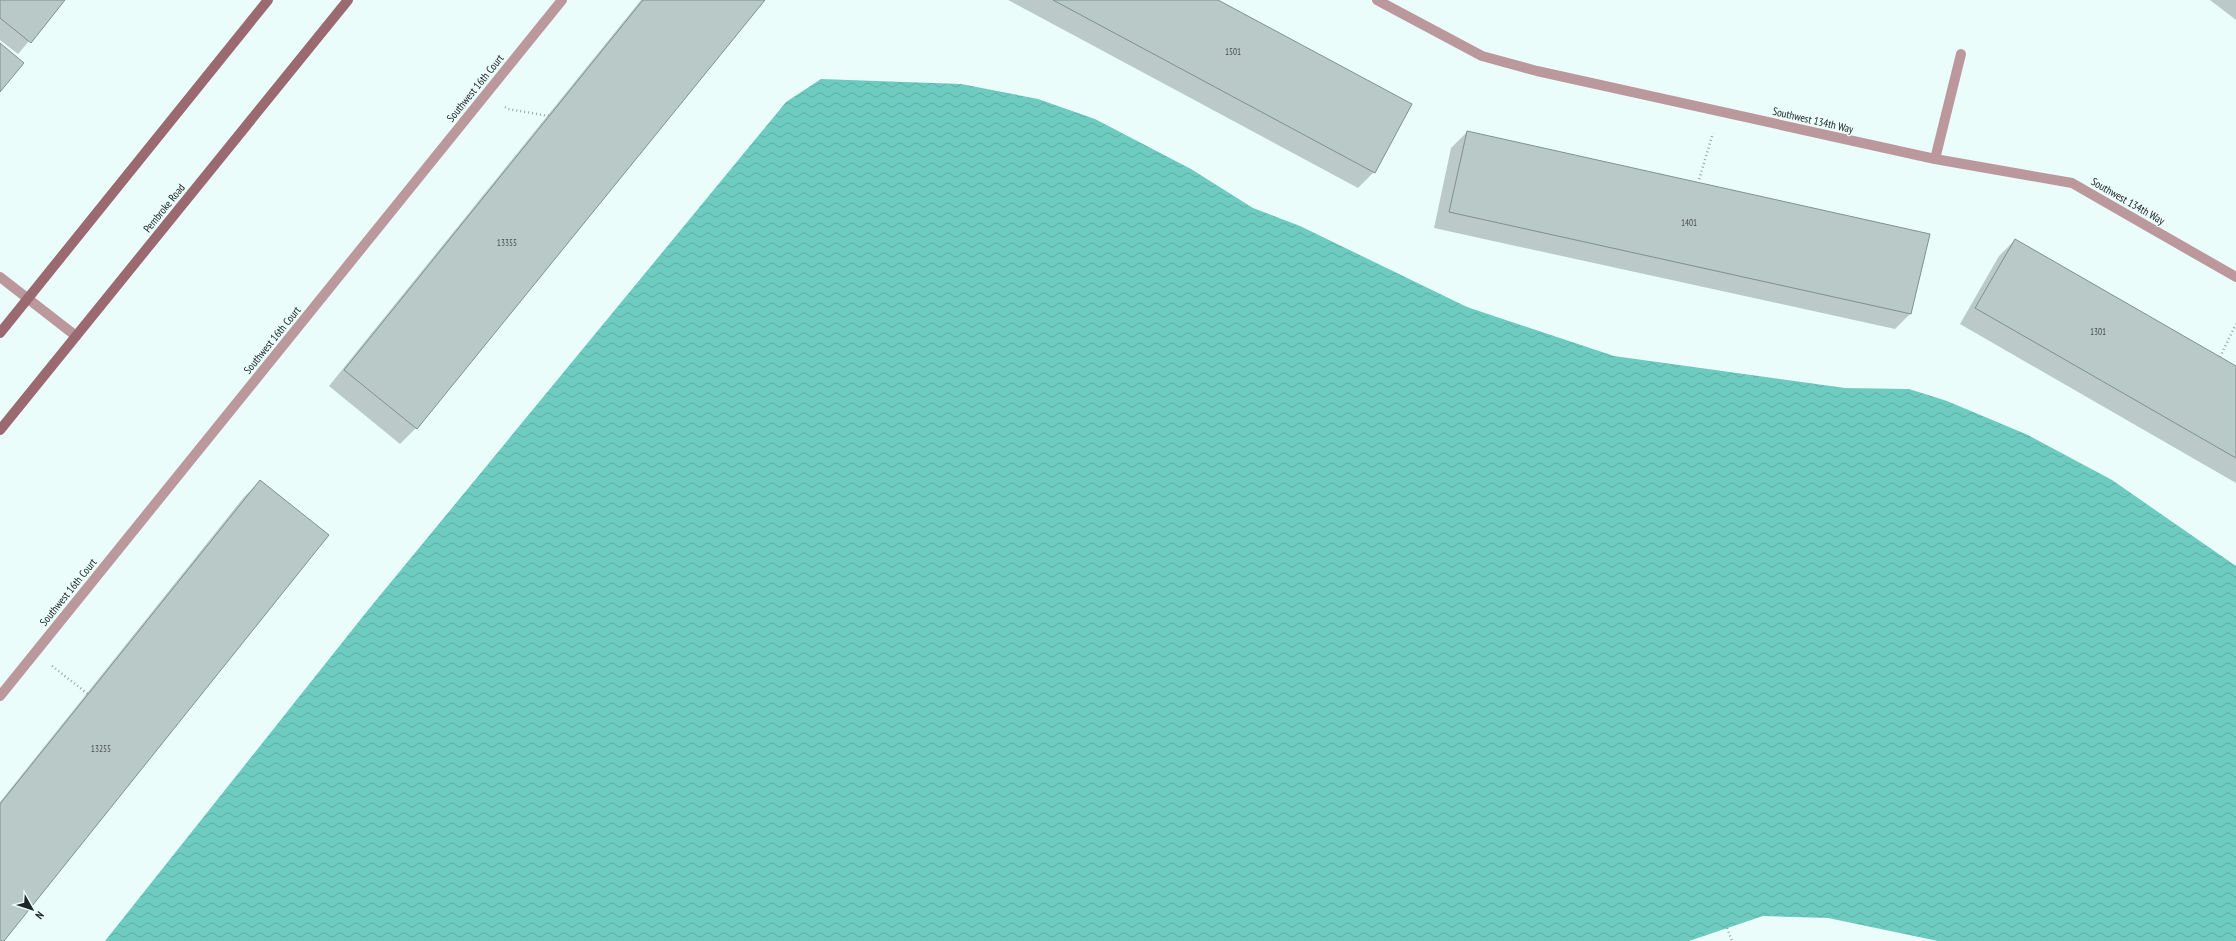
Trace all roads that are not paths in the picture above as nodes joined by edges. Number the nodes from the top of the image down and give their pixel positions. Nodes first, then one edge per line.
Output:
1 (268, 0) edge
2 (348, 0) edge
3 (562, 0) edge
4 (1378, 0) edge
5 (1961, 54) dead end
6 (1935, 159) junction
7 (0, 277) edge
8 (2236, 277) edge
9 (28, 299) junction
10 (0, 334) edge
11 (76, 336) junction
12 (0, 430) edge
13 (0, 696) edge

1 - 9 main road
2 - 11 main road, Pembroke Road
3 - 13 street, Southwest 16th Court
4 - 6 street, Southwest 134th Way
5 - 6 street
6 - 8 street, Southwest 134th Way
7 - 9 street
9 - 10 main road
9 - 11 street
11 - 12 main road, Pembroke Road

